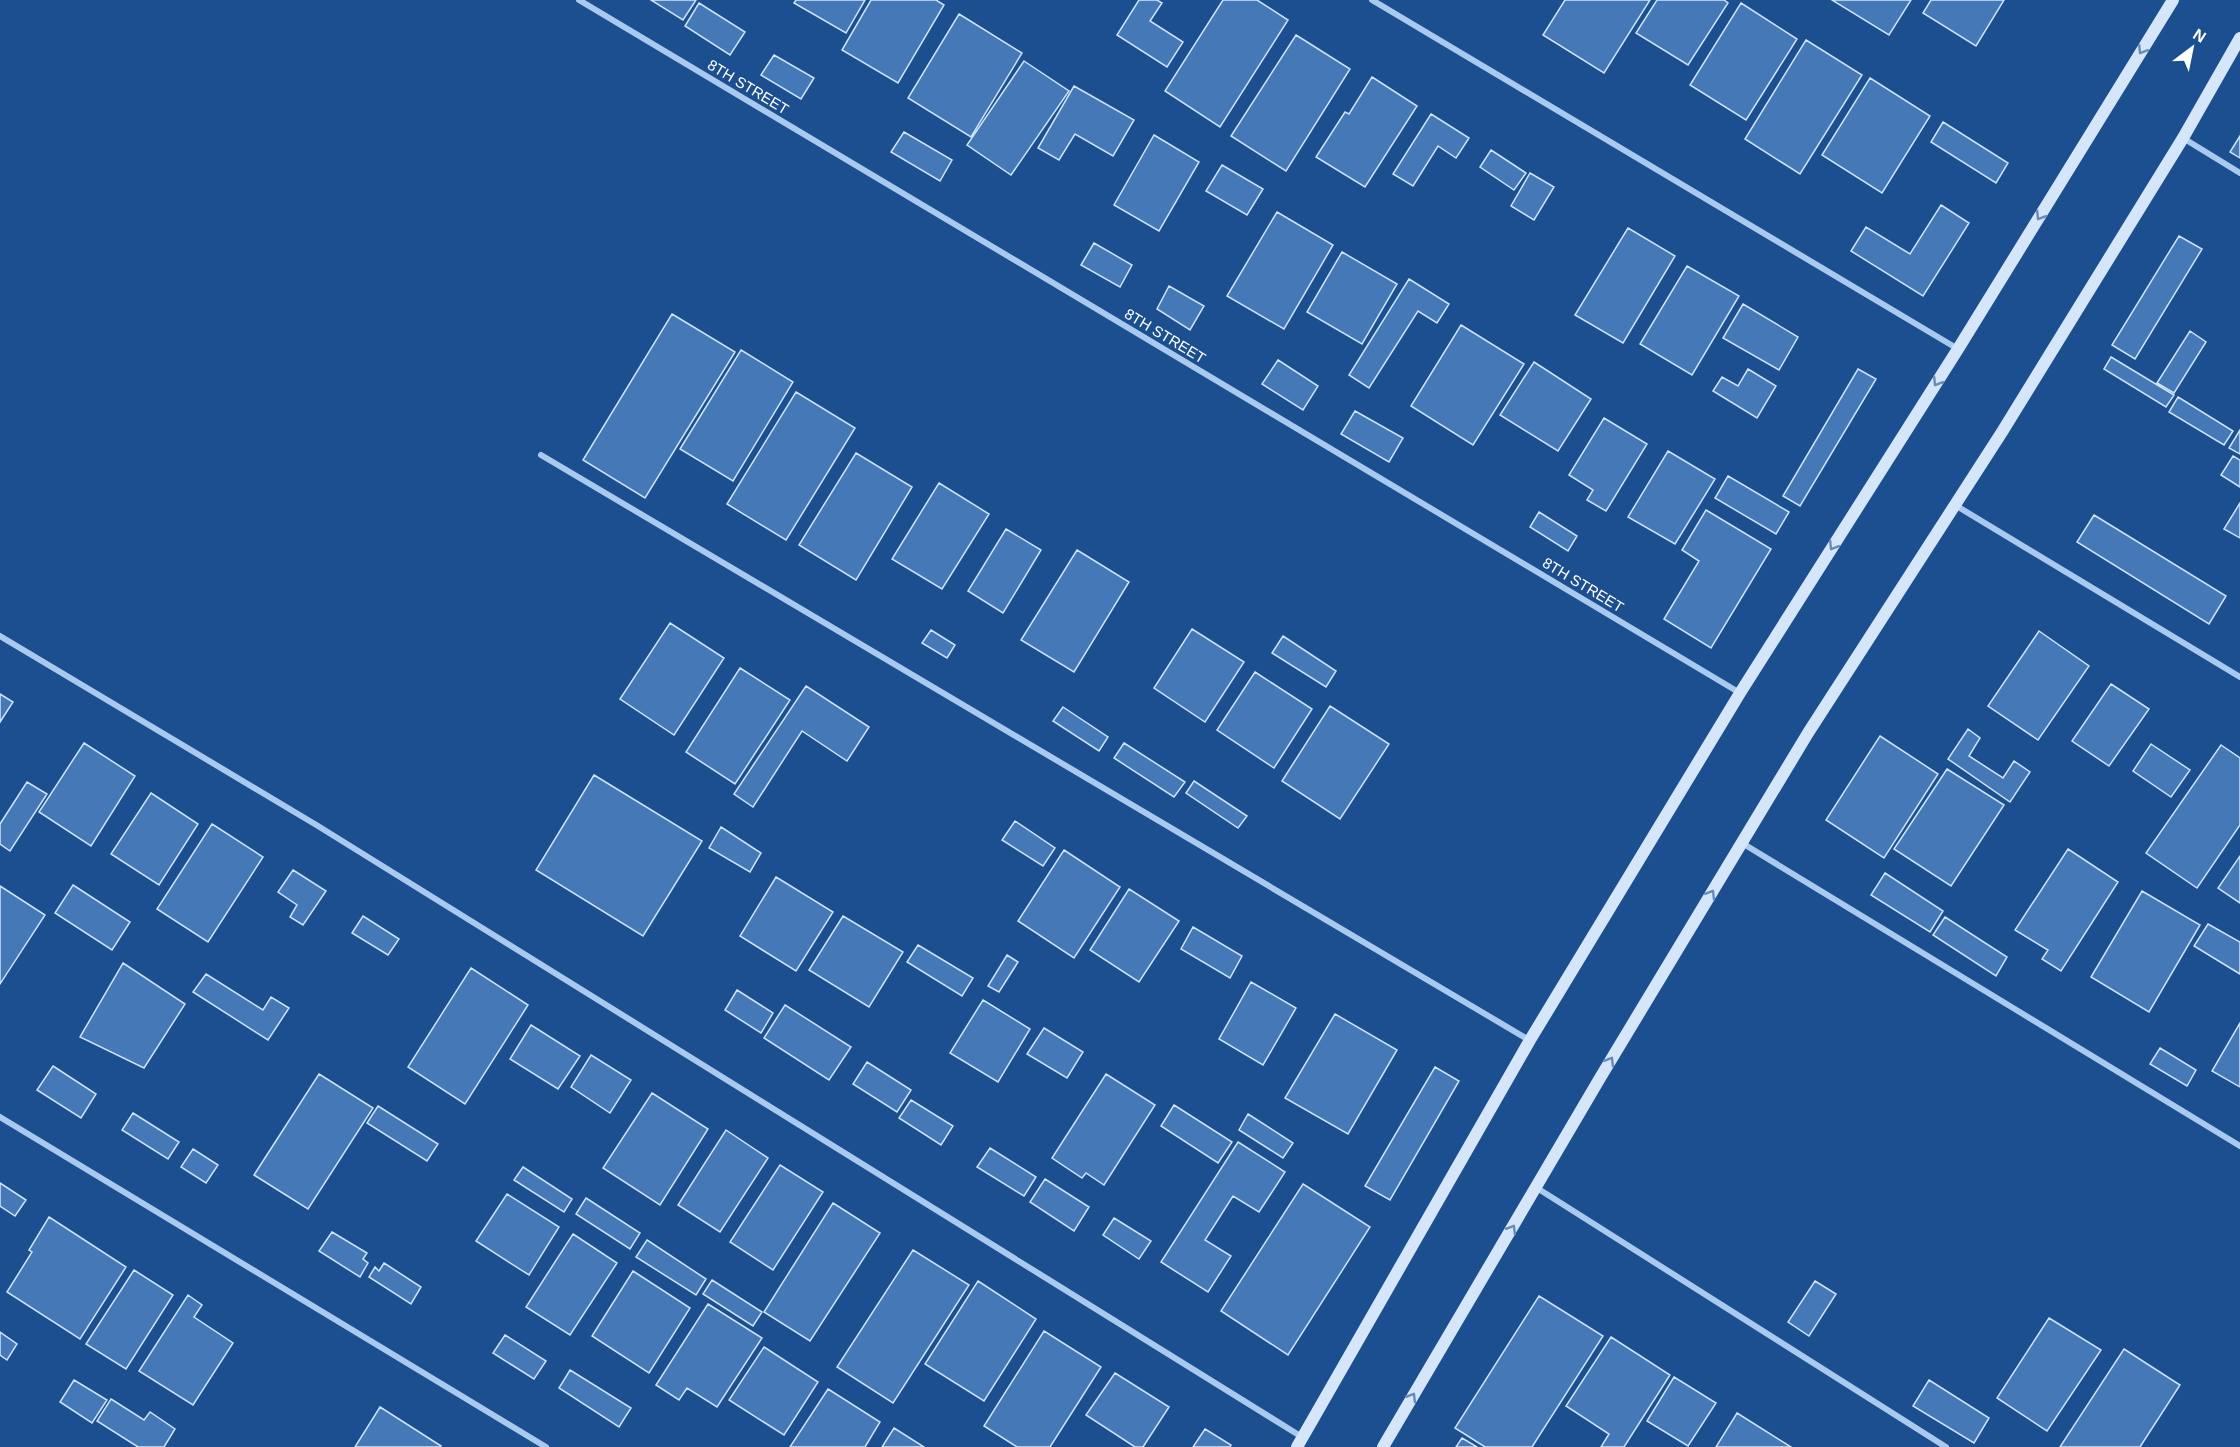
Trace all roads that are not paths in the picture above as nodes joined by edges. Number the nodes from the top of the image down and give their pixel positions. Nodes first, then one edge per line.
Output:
1 (579, 0) edge
2 (1372, 0) edge
3 (2173, 0) edge
4 (2240, 38) edge
5 (2183, 138) junction
6 (2240, 173) edge
7 (1958, 349) junction
8 (541, 454) dead end
9 (1954, 504) junction
10 (0, 636) edge
11 (2240, 677) edge
12 (1740, 693) junction
13 (1742, 842) junction
14 (1530, 1040) junction
15 (0, 1117) edge
16 (2240, 1146) edge
17 (1537, 1188) junction
18 (1300, 1442) edge
19 (546, 1447) edge
20 (1383, 1447) edge
21 (1946, 1447) edge

1 - 12 street, 8TH STREET
2 - 7 street
3 -> 7 street
4 - 5 street
5 - 6 street
5 - 9 street
7 -> 12 street
8 - 14 street
9 - 11 street
9 - 13 street
10 - 18 street
12 - 14 street
13 - 16 street
17 -> 13 street
14 - 18 street
15 - 19 street
20 -> 17 street
17 - 21 street

